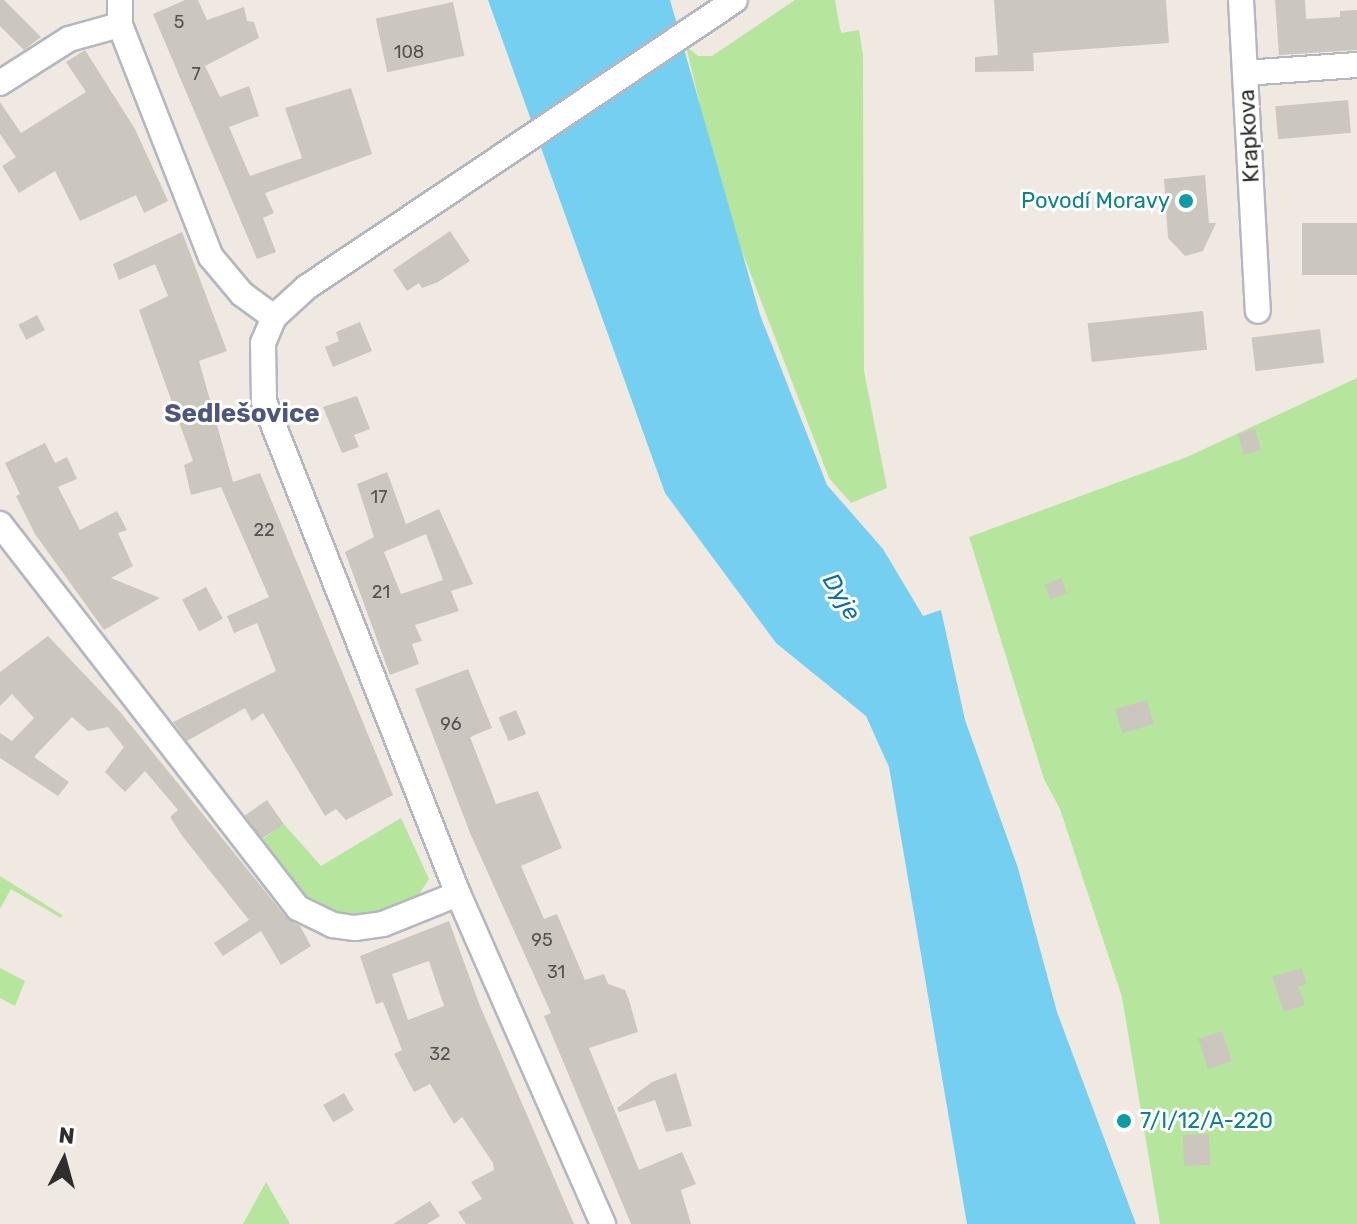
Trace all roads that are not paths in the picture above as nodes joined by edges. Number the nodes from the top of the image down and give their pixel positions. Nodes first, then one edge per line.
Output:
1 (120, 0) edge
2 (735, 0) edge
3 (1241, 0) edge
4 (120, 25) junction
5 (1357, 65) edge
6 (1245, 73) junction
7 (0, 83) edge
8 (1258, 311) dead end
9 (274, 317) junction
10 (0, 524) edge
11 (458, 894) junction
12 (603, 1224) edge

1 - 4 street
2 - 9 street
3 - 6 street
4 - 7 street
4 - 9 street
5 - 6 street, Krapkova
6 - 8 street, Krapkova
9 - 11 street
10 - 11 street
11 - 12 street

